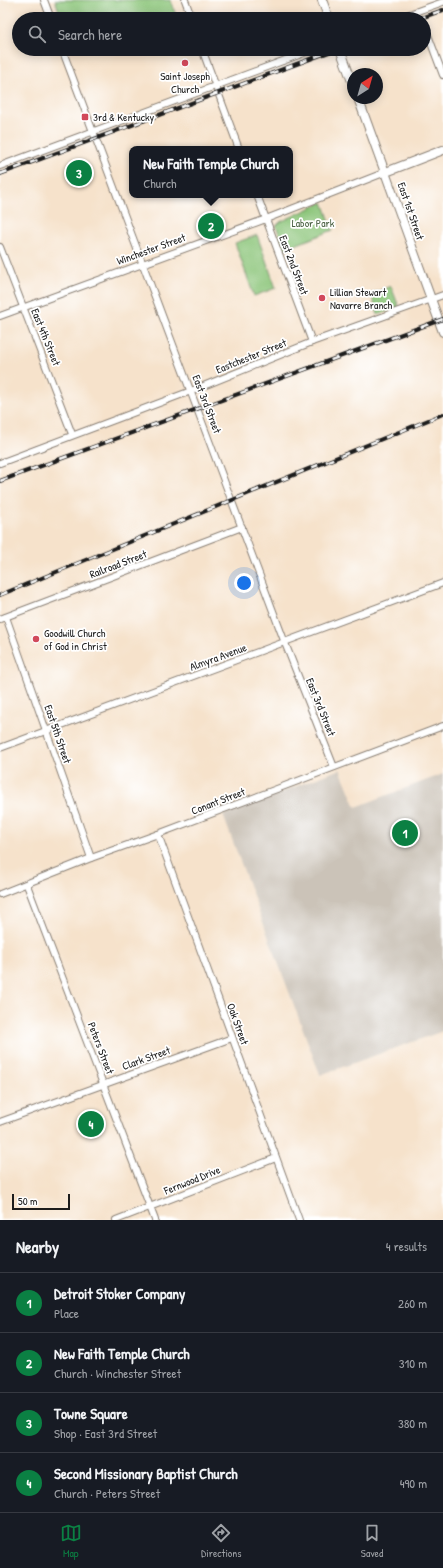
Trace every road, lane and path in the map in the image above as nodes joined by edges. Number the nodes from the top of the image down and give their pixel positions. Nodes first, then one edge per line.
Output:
1 (44, 0) edge
2 (185, 0) edge
3 (322, 0) edge
4 (443, 2) edge
5 (48, 12) edge
6 (189, 12) edge
7 (326, 12) edge
8 (415, 12) edge
9 (431, 42) edge
10 (65, 56) edge
11 (205, 56) edge
12 (297, 56) edge
13 (343, 56) edge
14 (347, 68) edge
15 (443, 75) edge
16 (216, 87) junction
17 (360, 104) edge
18 (94, 132) junction
19 (238, 146) edge
20 (443, 150) edge
21 (0, 166) edge
22 (386, 172) junction
23 (258, 198) edge
24 (266, 219) junction
25 (0, 247) edge
26 (142, 264) junction
27 (443, 295) edge
28 (431, 300) junction
29 (23, 307) junction
30 (0, 316) edge
31 (443, 332) edge
32 (312, 342) junction
33 (191, 391) junction
34 (72, 434) junction
35 (0, 463) edge
36 (242, 527) junction
37 (443, 583) edge
38 (3, 618) edge
39 (285, 643) junction
40 (443, 726) edge
41 (47, 731) junction
42 (0, 748) edge
43 (334, 767) junction
44 (158, 834) junction
45 (91, 858) junction
46 (26, 884) junction
47 (0, 894) edge
48 (232, 1038) junction
49 (104, 1084) junction
50 (0, 1122) edge
51 (276, 1158) junction
52 (150, 1207) junction
53 (116, 1220) edge
54 (155, 1220) edge
55 (299, 1220) edge

1 - 5 street
2 - 6 street
3 - 7 street
4 - 8 street
9 - 15 street
10 - 18 street, East 3rd Street
11 - 16 street
12 - 16 street
13 - 14 street
16 - 18 street
16 - 19 street
17 - 22 street, East 1st Street
18 - 21 street
18 - 26 street, East 3rd Street
20 - 22 street, Winchester Street
22 - 24 street, Winchester Street
22 - 28 street, East 1st Street
23 - 24 street, East 2nd Street
24 - 26 street, Winchester Street
24 - 32 street, East 2nd Street
25 - 29 street, East 4th Street
26 - 29 street, Winchester Street
26 - 33 street, East 3rd Street
27 - 28 street, Eastchester Street
28 - 31 street, East 1st Street
28 - 32 street, Eastchester Street
29 - 30 street, Winchester Street
29 - 34 street, East 4th Street
32 - 33 street, Eastchester Street
33 - 34 street, Eastchester Street
33 - 36 street, East 3rd Street
34 - 35 street, Eastchester Street
36 - 38 street, Railroad Street
36 - 39 street, East 3rd Street
37 - 39 street, Almyra Avenue
38 - 41 street, East 5th Street
39 - 41 street, Almyra Avenue
39 - 43 street, East 3rd Street
40 - 43 street, Conant Street
41 - 42 street, Almyra Avenue
41 - 45 street, East 5th Street
43 - 44 street, Conant Street
44 - 45 street, Conant Street
44 - 48 street, Oak Street
45 - 46 street, Conant Street
46 - 47 street, Conant Street
46 - 49 street, Peters Street
48 - 49 street, Clark Street
48 - 51 street, Oak Street
49 - 50 street, Clark Street
49 - 52 street, Peters Street
51 - 52 street, Fernwood Drive
51 - 55 street, Oak Street
52 - 53 street, Fernwood Drive
52 - 54 street, Peters Street

